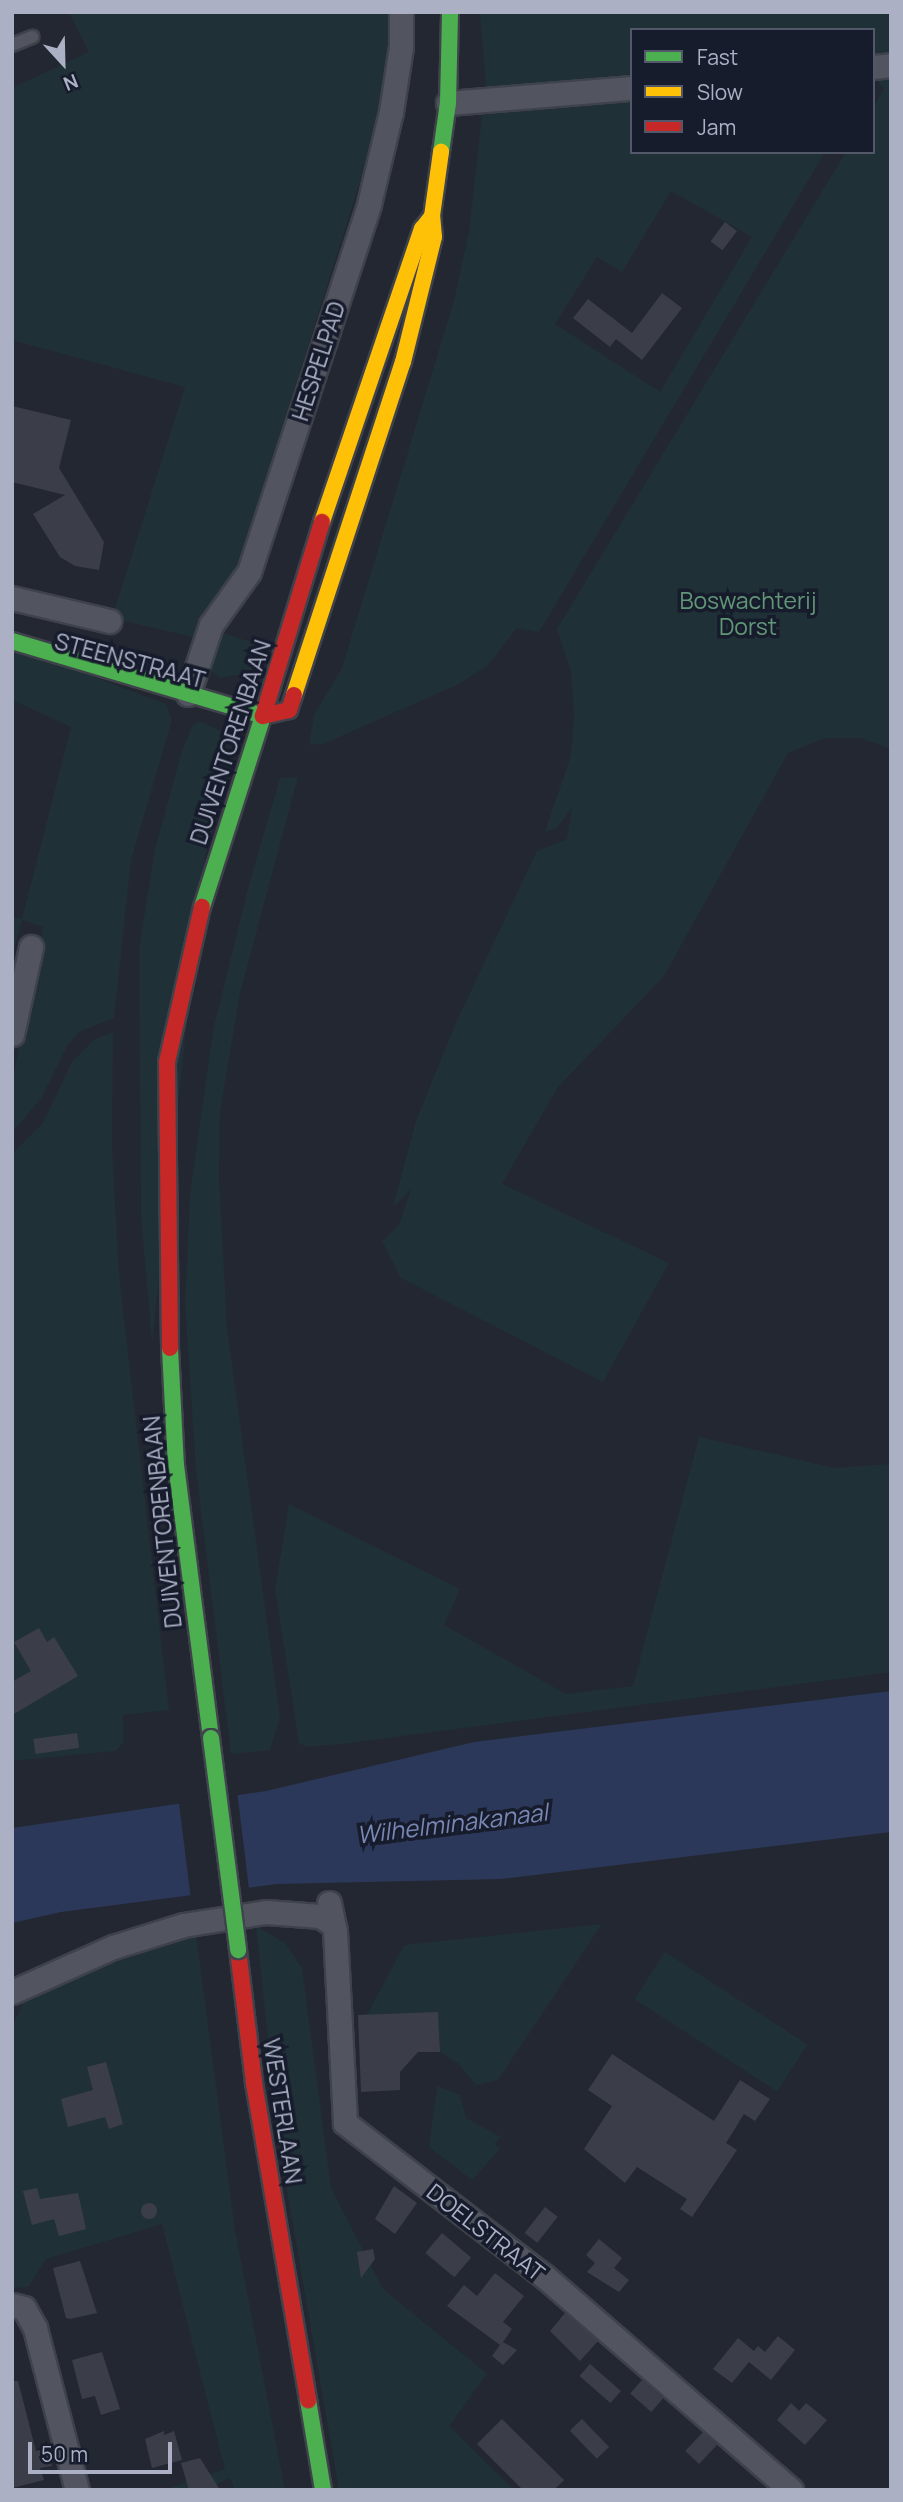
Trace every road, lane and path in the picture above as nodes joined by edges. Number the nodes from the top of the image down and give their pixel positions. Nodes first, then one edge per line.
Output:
1 (401, 12) edge
2 (450, 12) edge
3 (32, 37) dead end
4 (12, 45) edge
5 (630, 88) edge
6 (448, 103) junction
7 (432, 216) junction
8 (12, 598) edge
9 (109, 621) dead end
10 (12, 630) edge
11 (12, 641) edge
12 (195, 683) junction
13 (263, 695) junction
14 (289, 710) junction
15 (263, 716) junction
16 (281, 736) dead end
17 (31, 947) dead end
18 (12, 1034) edge
19 (185, 1120) dead end
20 (170, 1301) junction
21 (211, 1738) joint
22 (12, 1992) edge
23 (12, 2305) edge
24 (77, 2490) edge
25 (323, 2490) edge
26 (791, 2490) edge

1 - 12 street, HESPELPAD
2 - 6 main road, DUIVENTORENBAAN
3 - 4 lane
5 - 6 street
6 - 7 main road, DUIVENTORENBAAN
7 - 13 main road, DUIVENTORENBAAN
7 - 14 main road, DUIVENTORENBAAN
8 - 9 street, STEENSTRAAT
10 - 12 main road, STEENSTRAAT
11 - 12 main road, STEENSTRAAT
12 - 15 main road, STEENSTRAAT
13 - 14 main road
13 - 15 main road, DUIVENTORENBAAN
14 - 15 main road, STEENSTRAAT
14 - 16 main road, DUIVENTORENBAAN
15 - 20 main road, DUIVENTORENBAAN
17 - 18 street
19 - 20 main road, DUIVENTORENBAAN
20 - 21 main road, DUIVENTORENBAAN
21 - 25 main road, WESTERLAAN, bridge
22 - 26 street, DOELSTRAAT
23 - 24 street

